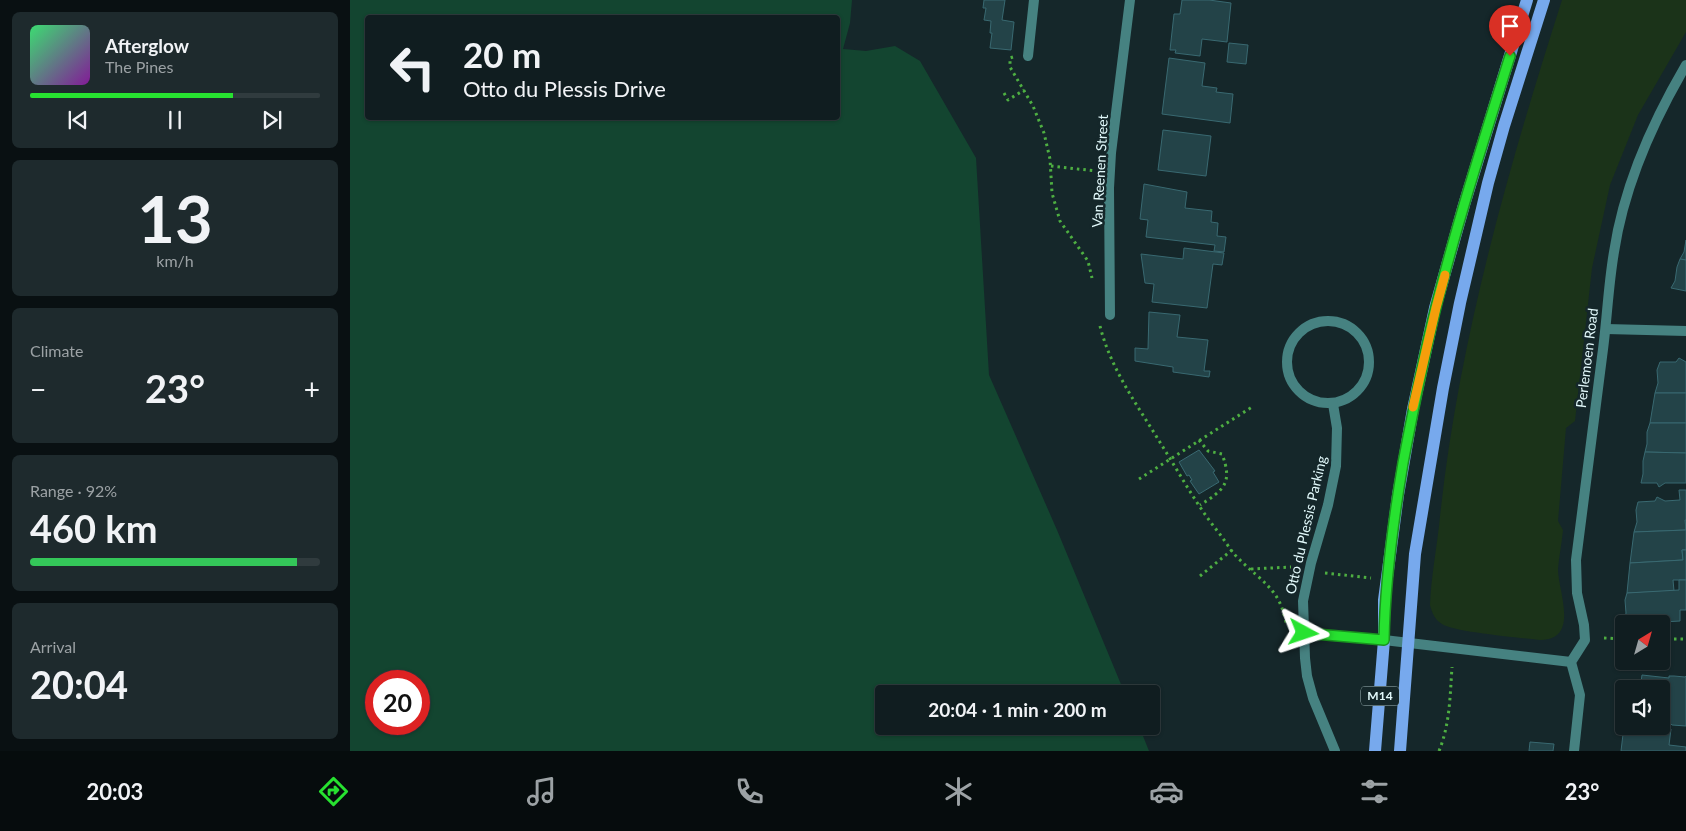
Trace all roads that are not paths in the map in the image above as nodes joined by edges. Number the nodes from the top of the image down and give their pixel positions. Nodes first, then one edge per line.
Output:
1 (1034, 0) edge
2 (1130, 0) edge
3 (1528, 0) edge
4 (1544, 0) edge
5 (1028, 56) dead end
6 (1686, 66) edge
7 (1110, 315) dead end
8 (1606, 329) junction
9 (1686, 331) edge
10 (1333, 404) junction
11 (1304, 633) junction
12 (1384, 640) junction
13 (1407, 643) junction
14 (1572, 662) junction
15 (1334, 751) edge
16 (1375, 751) edge
17 (1400, 751) edge
18 (1574, 751) edge

1 - 5 street
2 - 7 street, Van Reenen Street
3 - 12 main road, M14
4 - 13 main road, M14
6 - 8 street, Perlemoen Road
8 - 9 street
8 - 14 street, Perlemoen Road
10 - 10 street
10 - 11 street, Otto du Plessis Parking
11 - 12 street
11 - 15 street, Otto du Plessis Parking
12 - 13 street
12 - 16 main road, M14
13 - 14 street
13 - 17 main road, M14
14 - 18 street

